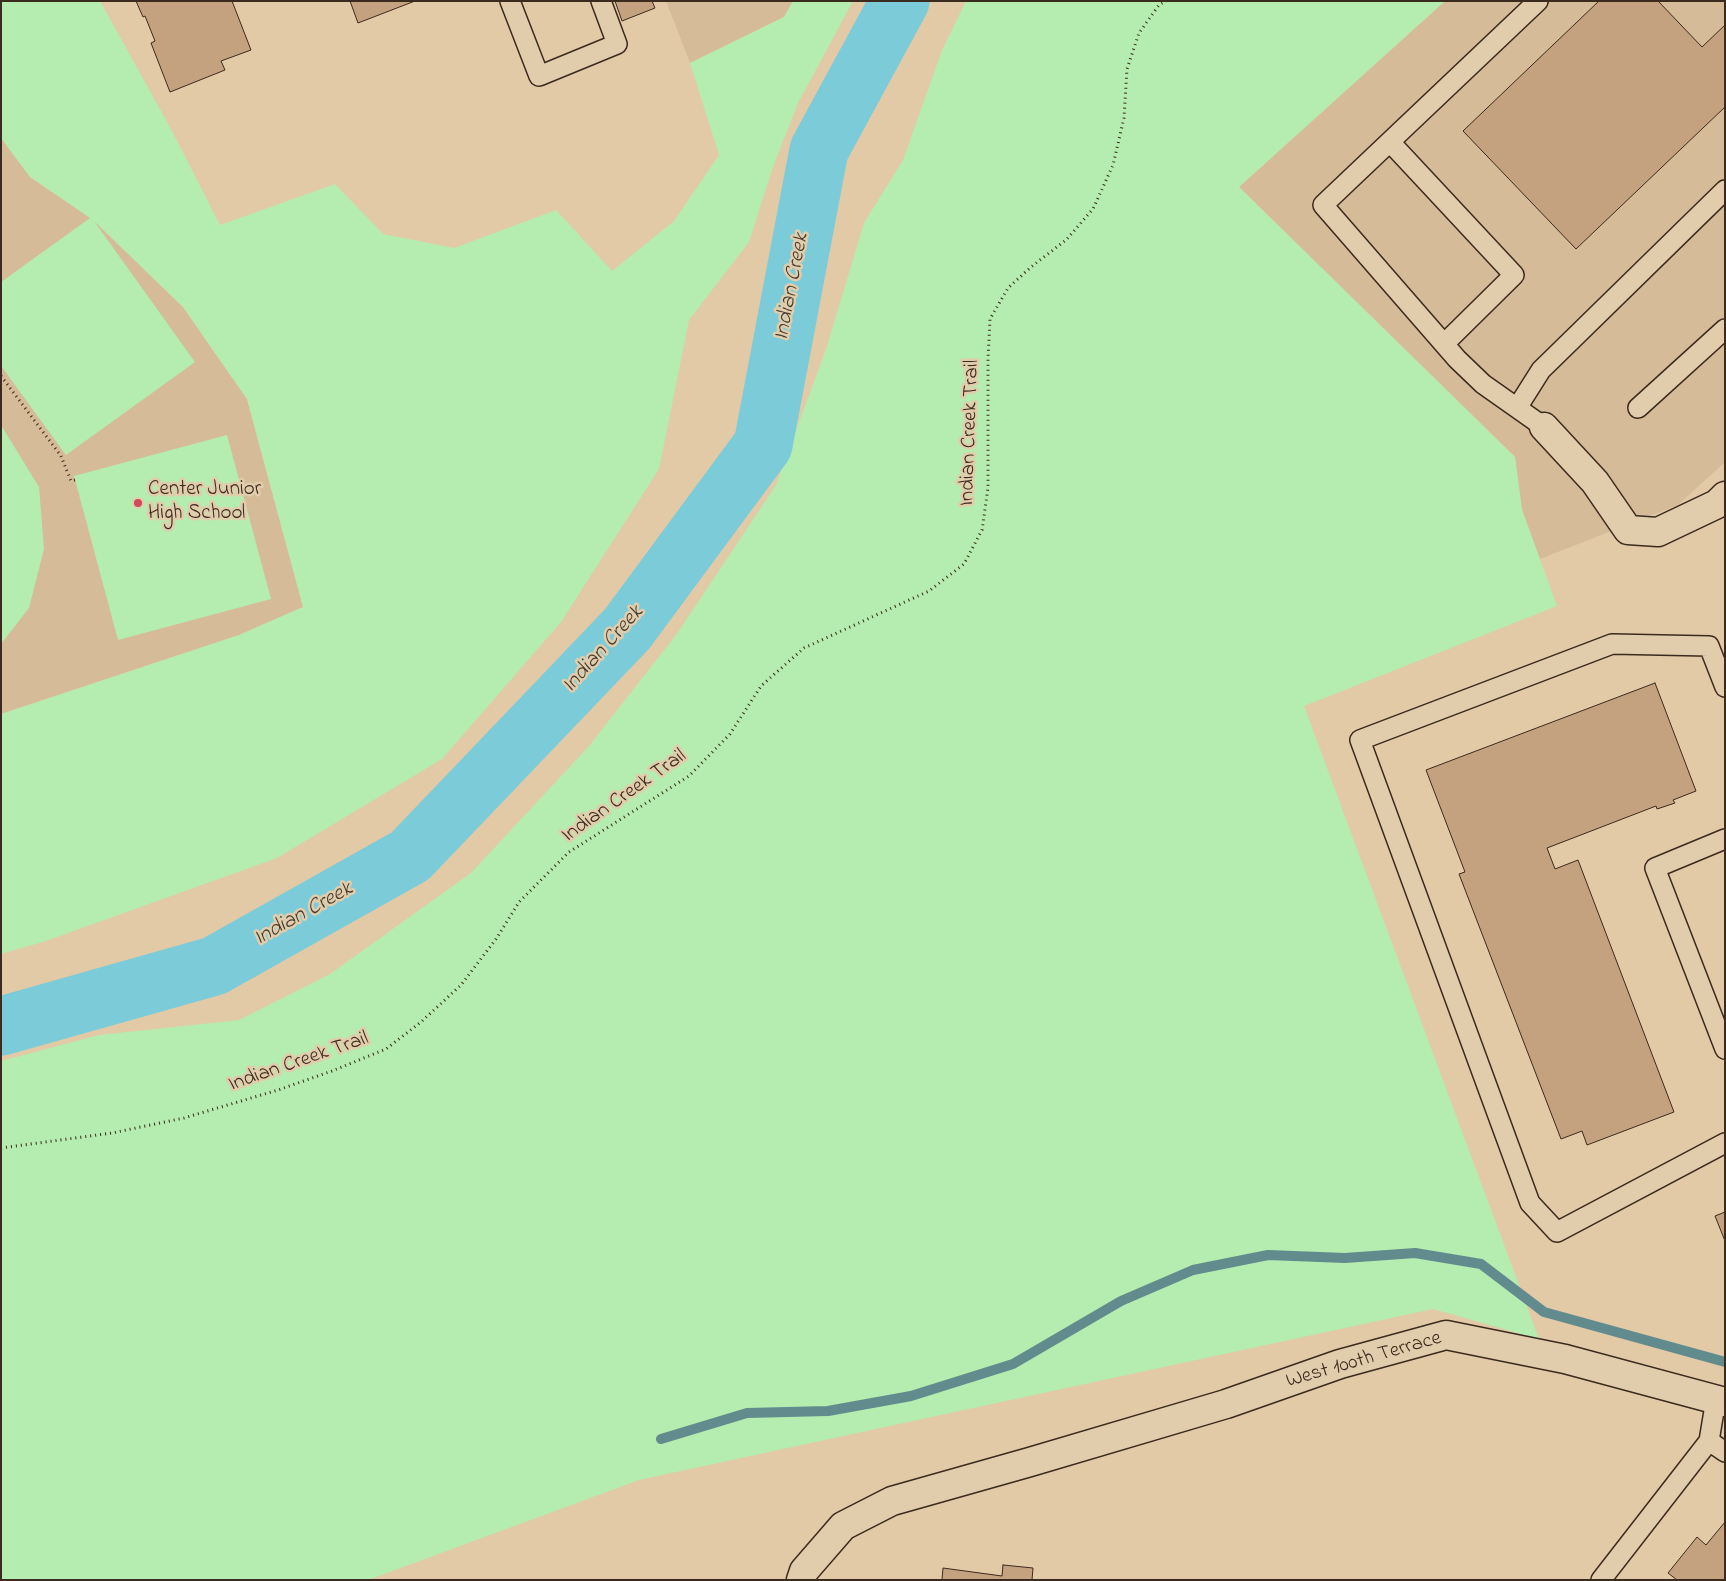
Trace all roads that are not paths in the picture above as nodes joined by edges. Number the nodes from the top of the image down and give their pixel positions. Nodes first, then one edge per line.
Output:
1 (510, 1) edge
2 (601, 1) edge
3 (1538, 1) edge
4 (1390, 142) junction
5 (1725, 190) edge
6 (1725, 329) edge
7 (1444, 344) junction
8 (1516, 408) junction
9 (1638, 408) dead end
10 (1544, 427) joint
11 (1722, 504) edge
12 (1725, 687) edge
13 (1725, 838) edge
14 (1725, 1049) edge
15 (1725, 1143) edge
16 (1720, 1400) edge
17 (1709, 1441) junction
18 (1725, 1452) edge
19 (801, 1580) edge
20 (1601, 1580) edge

1 - 2 lane
3 - 4 lane
4 - 7 lane
4 - 7 lane
5 - 8 lane
6 - 9 lane
7 - 8 lane
8 - 10 lane
10 - 11 street
12 - 15 lane
13 - 14 lane
16 - 17 lane
16 - 19 street, West 100th Terrace
17 - 18 lane
17 - 20 lane

